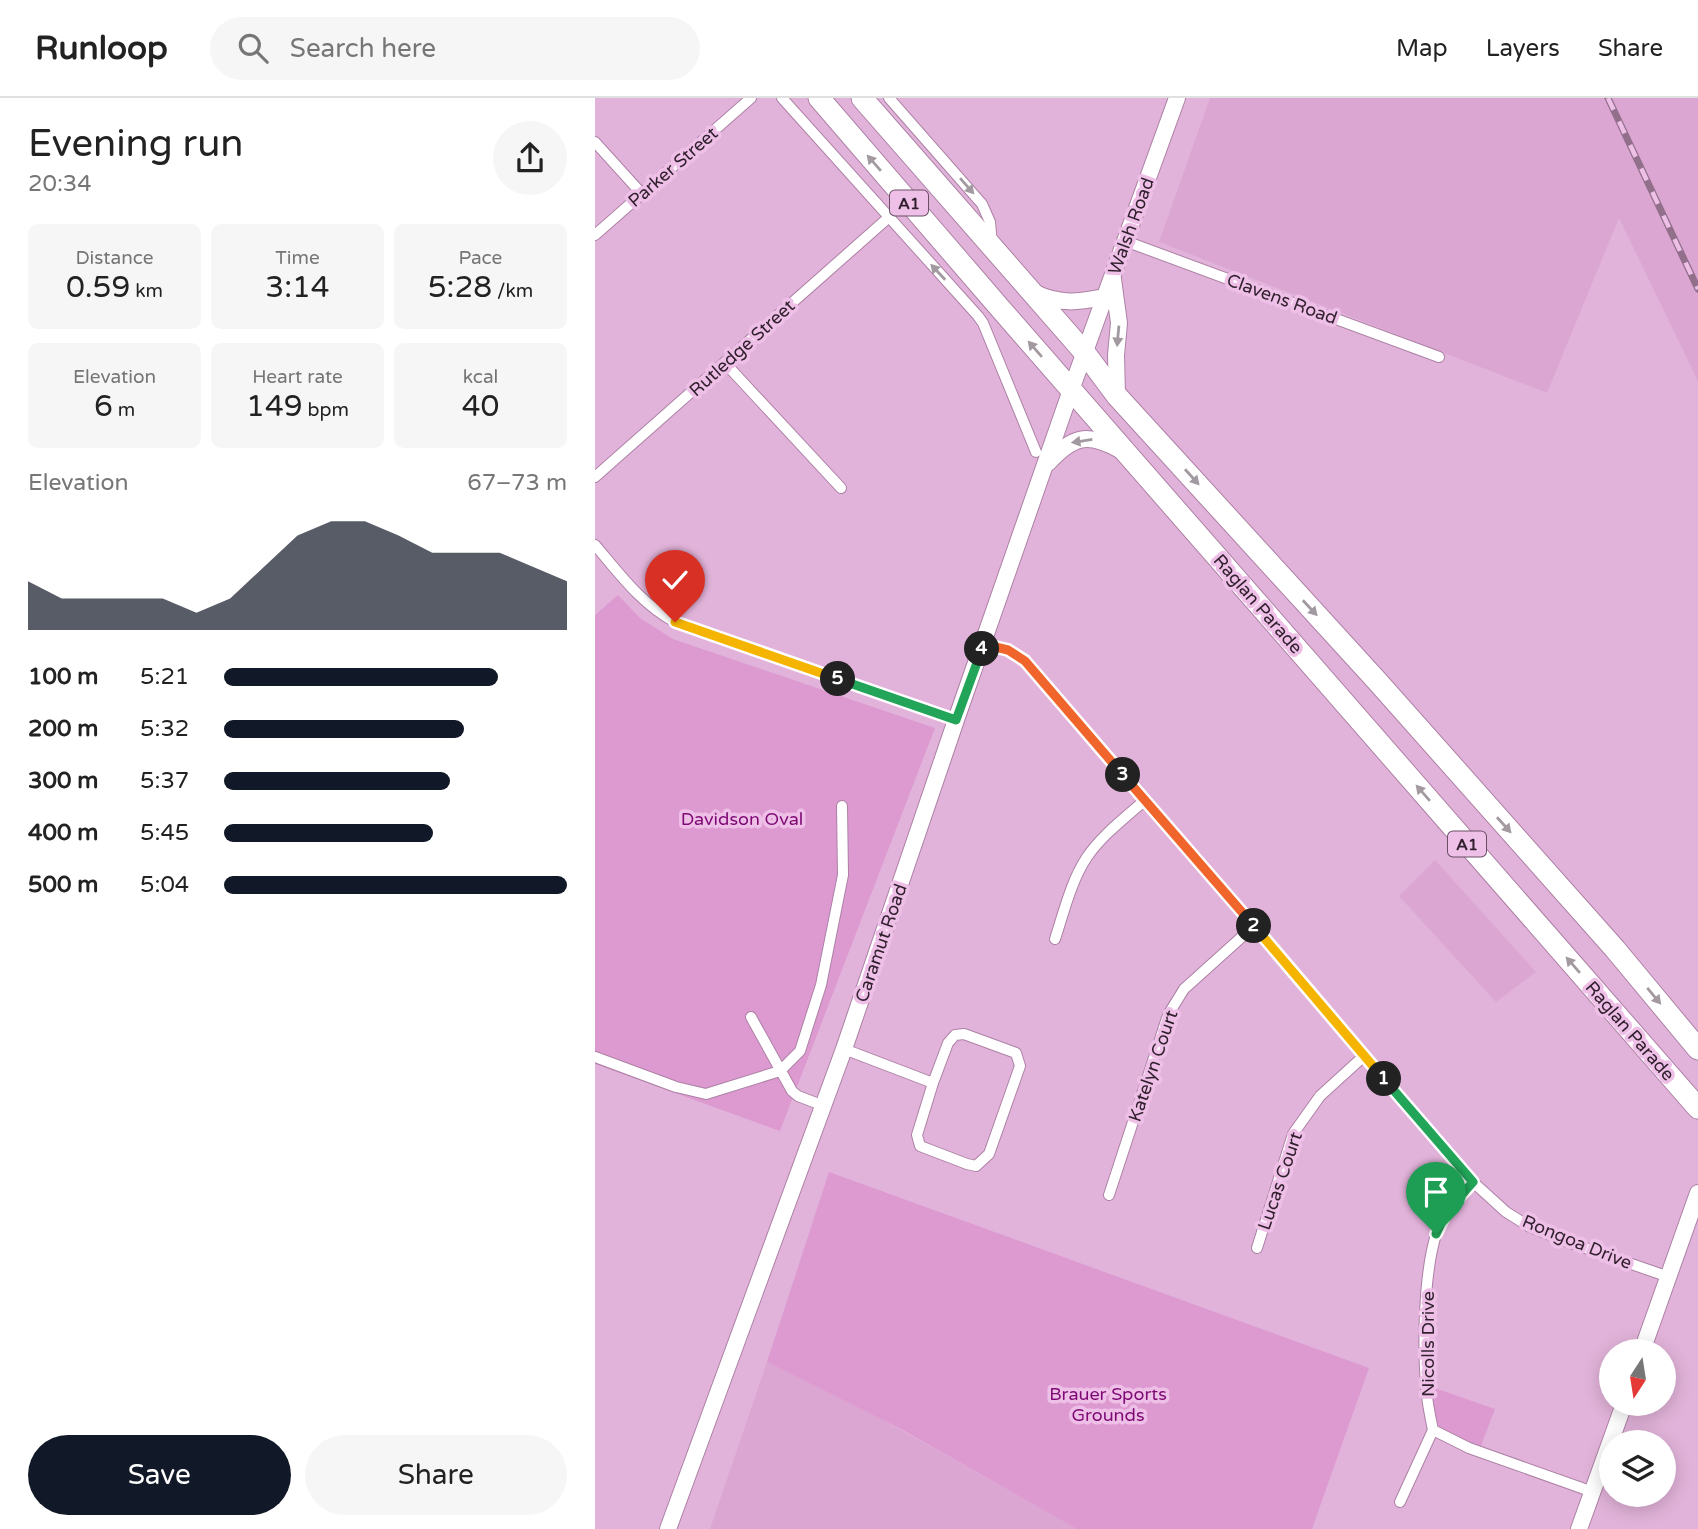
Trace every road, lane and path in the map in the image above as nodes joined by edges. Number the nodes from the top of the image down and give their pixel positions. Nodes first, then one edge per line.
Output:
1 (751, 98) edge
2 (782, 98) edge
3 (819, 98) edge
4 (862, 98) edge
5 (889, 98) edge
6 (1177, 98) edge
7 (595, 142) edge
8 (642, 194) junction
9 (888, 218) junction
10 (595, 235) edge
11 (1125, 241) junction
12 (992, 246) junction
13 (1113, 277) junction
14 (1028, 287) junction
15 (1105, 297) junction
16 (999, 307) junction
17 (982, 323) junction
18 (1085, 353) junction
19 (1439, 357) dead end
20 (725, 363) junction
21 (1071, 390) junction
22 (1117, 396) junction
23 (1126, 452) junction
24 (1041, 459) junction
25 (595, 477) edge
26 (841, 488) dead end
27 (595, 545) edge
28 (983, 644) junction
29 (956, 720) junction
30 (1145, 800) junction
31 (842, 806) dead end
32 (1254, 926) junction
33 (1055, 939) dead end
34 (751, 1017) dead end
35 (844, 1049) junction
36 (1698, 1049) edge
37 (1364, 1056) junction
38 (595, 1057) edge
39 (780, 1071) junction
40 (933, 1083) junction
41 (824, 1106) junction
42 (1698, 1108) edge
43 (1473, 1182) junction
44 (1109, 1195) dead end
45 (1697, 1196) edge
46 (1257, 1248) dead end
47 (1669, 1277) junction
48 (1646, 1339) edge
49 (1620, 1416) edge
50 (1433, 1430) junction
51 (1593, 1492) junction
52 (1400, 1502) dead end
53 (668, 1529) edge
54 (1579, 1529) edge

1 - 8 street, Parker Street
2 - 9 street
16 -> 3 highway, Raglan Parade / A1
4 - 12 highway, Raglan Parade / A1
5 -> 12 street
6 - 11 main road, Walsh Road
7 - 8 street
8 - 10 street, Parker Street
17 -> 9 street
9 - 20 street, Rutledge Street
11 - 13 main road, Walsh Road
11 - 19 street, Clavens Road
12 - 14 highway, Raglan Parade / A1
13 - 15 main road, Walsh Road
13 -> 22 main road
14 - 15 main road
14 - 16 highway
14 - 18 highway, Raglan Parade / A1
15 - 18 main road, Walsh Road
16 - 17 street
21 -> 16 highway, Raglan Parade / A1
17 - 24 street
18 - 21 main road, Caramut Road
18 - 22 highway, Raglan Parade / A1
20 - 25 street, Rutledge Street
20 - 26 street
21 - 23 highway, Raglan Parade / A1
21 - 24 main road, Caramut Road
22 -> 36 highway, Raglan Parade / A1
23 -> 24 main road
42 -> 23 highway, Raglan Parade / A1
24 - 28 main road, Caramut Road
27 - 29 street
28 - 29 main road, Caramut Road
28 - 30 street, Rongoa Drive
29 - 35 main road, Caramut Road
30 - 32 street, Rongoa Drive
30 - 33 street
31 - 39 street
32 - 37 street, Rongoa Drive
32 - 44 street, Katelyn Court
34 - 39 street
35 - 40 street
35 - 41 main road, Caramut Road
37 - 43 street, Rongoa Drive
37 - 46 street, Lucas Court
38 - 39 street
39 - 41 street
40 - 40 street
41 - 53 main road, Caramut Road
43 - 47 street, Rongoa Drive
43 - 50 street, Nicolls Drive
45 - 47 main road
47 - 48 main road
49 - 51 main road
50 - 51 street
50 - 52 street
51 - 54 main road

